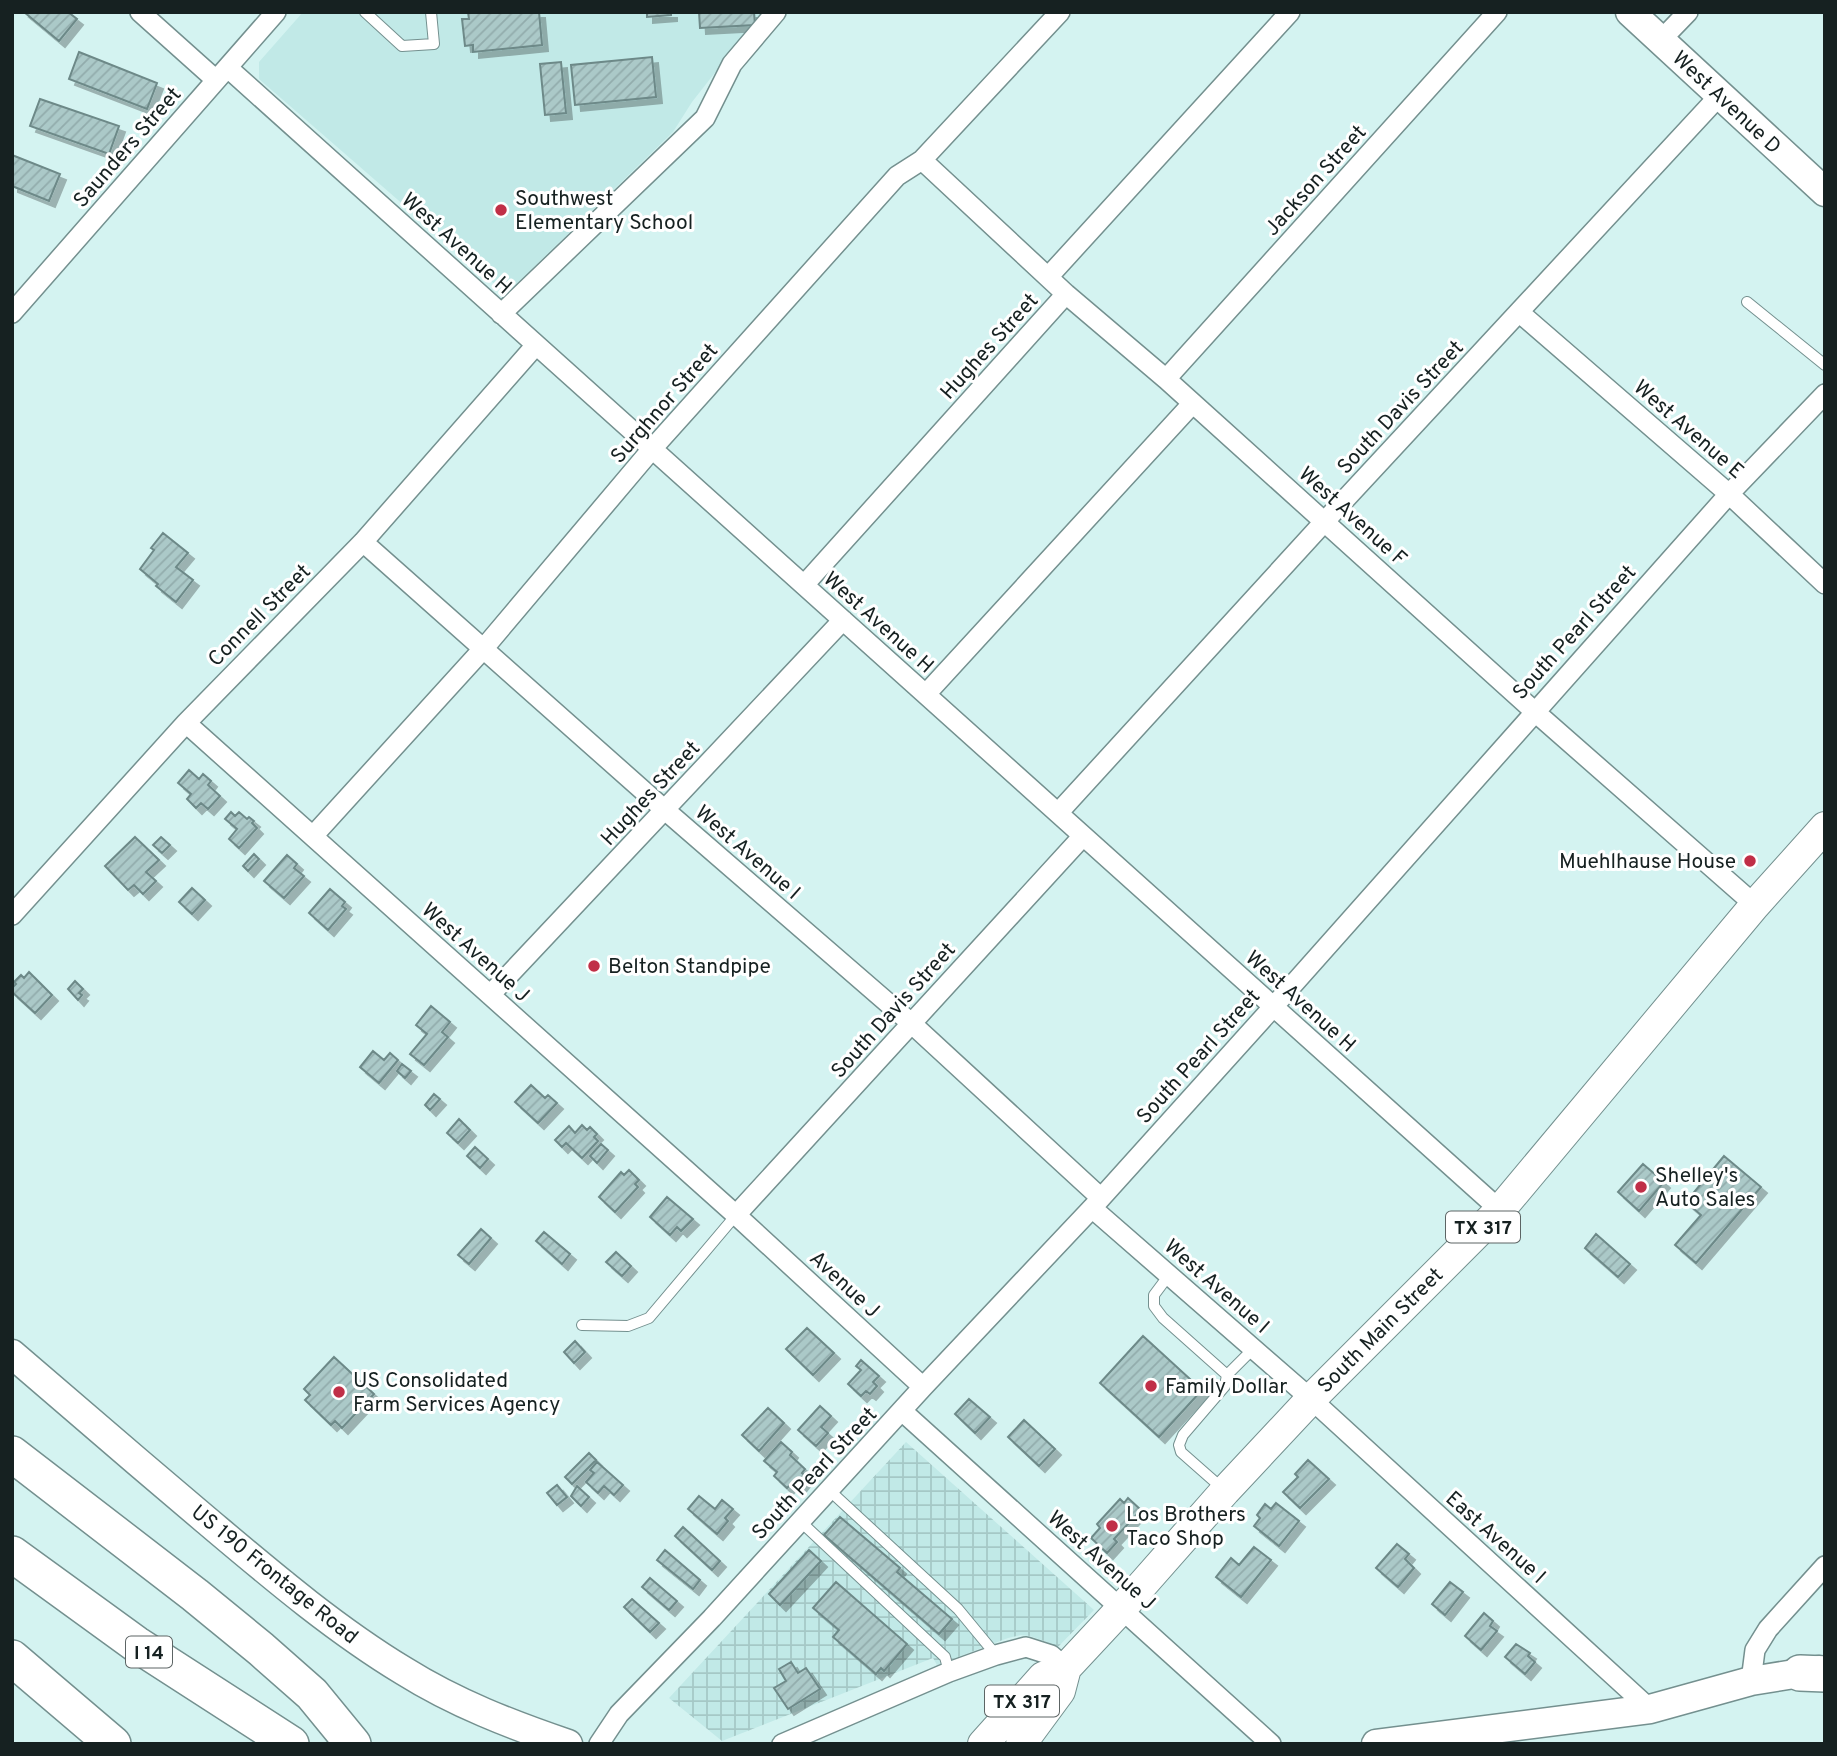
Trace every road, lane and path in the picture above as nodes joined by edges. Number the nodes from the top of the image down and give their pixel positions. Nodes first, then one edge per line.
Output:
1 (140, 12) edge
2 (276, 12) edge
3 (431, 12) edge
4 (776, 12) edge
5 (1060, 12) edge
6 (1290, 12) edge
7 (1497, 12) edge
8 (1630, 12) edge
9 (1688, 12) edge
10 (367, 13) edge
11 (1660, 41) junction
12 (222, 74) junction
13 (1720, 95) junction
14 (922, 160) junction
15 (1825, 192) edge
16 (1049, 276) junction
17 (1066, 293) junction
18 (1747, 302) dead end
19 (12, 313) edge
20 (1520, 313) junction
21 (501, 314) junction
22 (536, 345) junction
23 (1825, 365) edge
24 (1166, 379) junction
25 (1825, 394) edge
26 (1192, 404) junction
27 (652, 449) junction
28 (1729, 494) junction
29 (1325, 521) junction
30 (363, 542) junction
31 (1825, 584) edge
32 (804, 585) junction
33 (843, 620) junction
34 (484, 648) junction
35 (926, 694) junction
36 (1534, 711) junction
37 (186, 723) junction
38 (666, 810) junction
39 (1058, 813) junction
40 (1825, 827) edge
41 (313, 836) junction
42 (1083, 836) junction
43 (1755, 905) junction
44 (12, 915) edge
45 (489, 995) junction
46 (1273, 1006) junction
47 (911, 1023) junction
48 (1096, 1203) junction
49 (1500, 1210) junction
50 (736, 1215) junction
51 (1168, 1275) junction
52 (582, 1325) dead end
53 (1253, 1349) junction
54 (12, 1354) edge
55 (1227, 1375) junction
56 (923, 1387) junction
57 (1311, 1399) junction
58 (902, 1411) junction
59 (12, 1454) edge
60 (829, 1490) junction
61 (1225, 1491) junction
62 (800, 1521) junction
63 (12, 1554) edge
64 (1825, 1566) edge
65 (1121, 1609) junction
66 (996, 1655) junction
67 (12, 1658) edge
68 (1066, 1668) junction
69 (949, 1672) junction
70 (1816, 1672) edge
71 (1751, 1681) junction
72 (1650, 1709) junction
73 (113, 1744) edge
74 (290, 1744) edge
75 (354, 1744) edge
76 (568, 1744) edge
77 (599, 1744) edge
78 (782, 1744) edge
79 (984, 1744) edge
80 (1021, 1744) edge
81 (1271, 1744) edge
82 (1376, 1744) edge

1 - 12 street, West Avenue H
2 - 12 street, Saunders Street
3 - 10 lane
4 - 21 street
5 - 14 street, Surghnor Street
6 - 16 street, Hughes Street
7 - 24 street, Jackson Street
8 - 11 main road, West Avenue D
9 - 11 street
11 - 13 main road, West Avenue D
12 - 19 street, Saunders Street
12 - 21 street, West Avenue H
13 - 15 main road, West Avenue D
13 - 20 street, South Davis Street
14 - 16 street, West Avenue F
14 - 27 street, Surghnor Street
16 - 17 street, West Avenue F
17 - 24 street, West Avenue F
17 - 32 street, Hughes Street
18 - 23 lane
20 - 28 street, West Avenue E
20 - 29 street, South Davis Street
21 - 22 street, West Avenue H
22 - 27 street, West Avenue H
22 - 30 street, Connell Street
24 - 26 street, West Avenue F
25 - 28 street, South Pearl Street
26 - 29 street, West Avenue F
26 - 35 street
27 - 32 street, West Avenue H
27 - 34 street, Surghnor Street
28 - 31 street, West Avenue E
28 - 36 street, South Pearl Street
29 - 36 street, West Avenue F
29 - 39 street, South Davis Street
30 - 34 street, West Avenue I
30 - 37 street, Connell Street
32 - 33 street, West Avenue H
33 - 35 street, West Avenue H
33 - 38 street, Hughes Street
34 - 38 street, West Avenue I
34 - 41 street, Surghnor Street
35 - 39 street, West Avenue H
36 - 43 street, West Avenue F
36 - 46 street, South Pearl Street
37 - 41 street, West Avenue J
37 - 44 street, Connell Street
38 - 45 street, Hughes Street
38 - 47 street, West Avenue I
39 - 42 street, West Avenue H
40 - 43 main road, South Main Street / TX 317
41 - 45 street, West Avenue J
42 - 46 street, West Avenue H
42 - 47 street, South Davis Street
43 - 49 main road, South Main Street / TX 317
45 - 50 street, West Avenue J
46 - 48 street, South Pearl Street
46 - 49 street, West Avenue H
47 - 48 street, West Avenue I
47 - 50 street, South Davis Street
48 - 51 street, West Avenue I
48 - 56 street, South Pearl Street
49 - 57 main road, South Main Street / TX 317
50 - 52 lane
50 - 56 street, Avenue J
51 - 53 street, West Avenue I
51 - 55 lane
53 - 55 lane
53 - 57 street, West Avenue I
54 - 76 main road, US 190 Frontage Road
55 - 61 lane
56 - 58 street, South Pearl Street
57 - 61 main road, South Main Street / TX 317
57 - 72 street, East Avenue I
58 - 60 street, South Pearl Street
58 - 65 street, West Avenue J
59 - 75 highway
60 - 62 street, South Pearl Street
60 - 66 lane
61 - 65 main road, South Main Street / TX 317
62 - 69 lane
62 - 77 street, South Pearl Street
63 - 74 highway, I 14
64 - 71 street
65 - 68 main road, South Main Street / TX 317
65 - 81 street, West Avenue J
66 - 68 street
66 - 69 street
67 - 73 highway
68 - 79 main road, South Main Street / TX 317
68 - 80 main road, South Main Street / TX 317
69 - 78 street
70 - 71 main road
71 - 72 main road
72 - 82 main road

